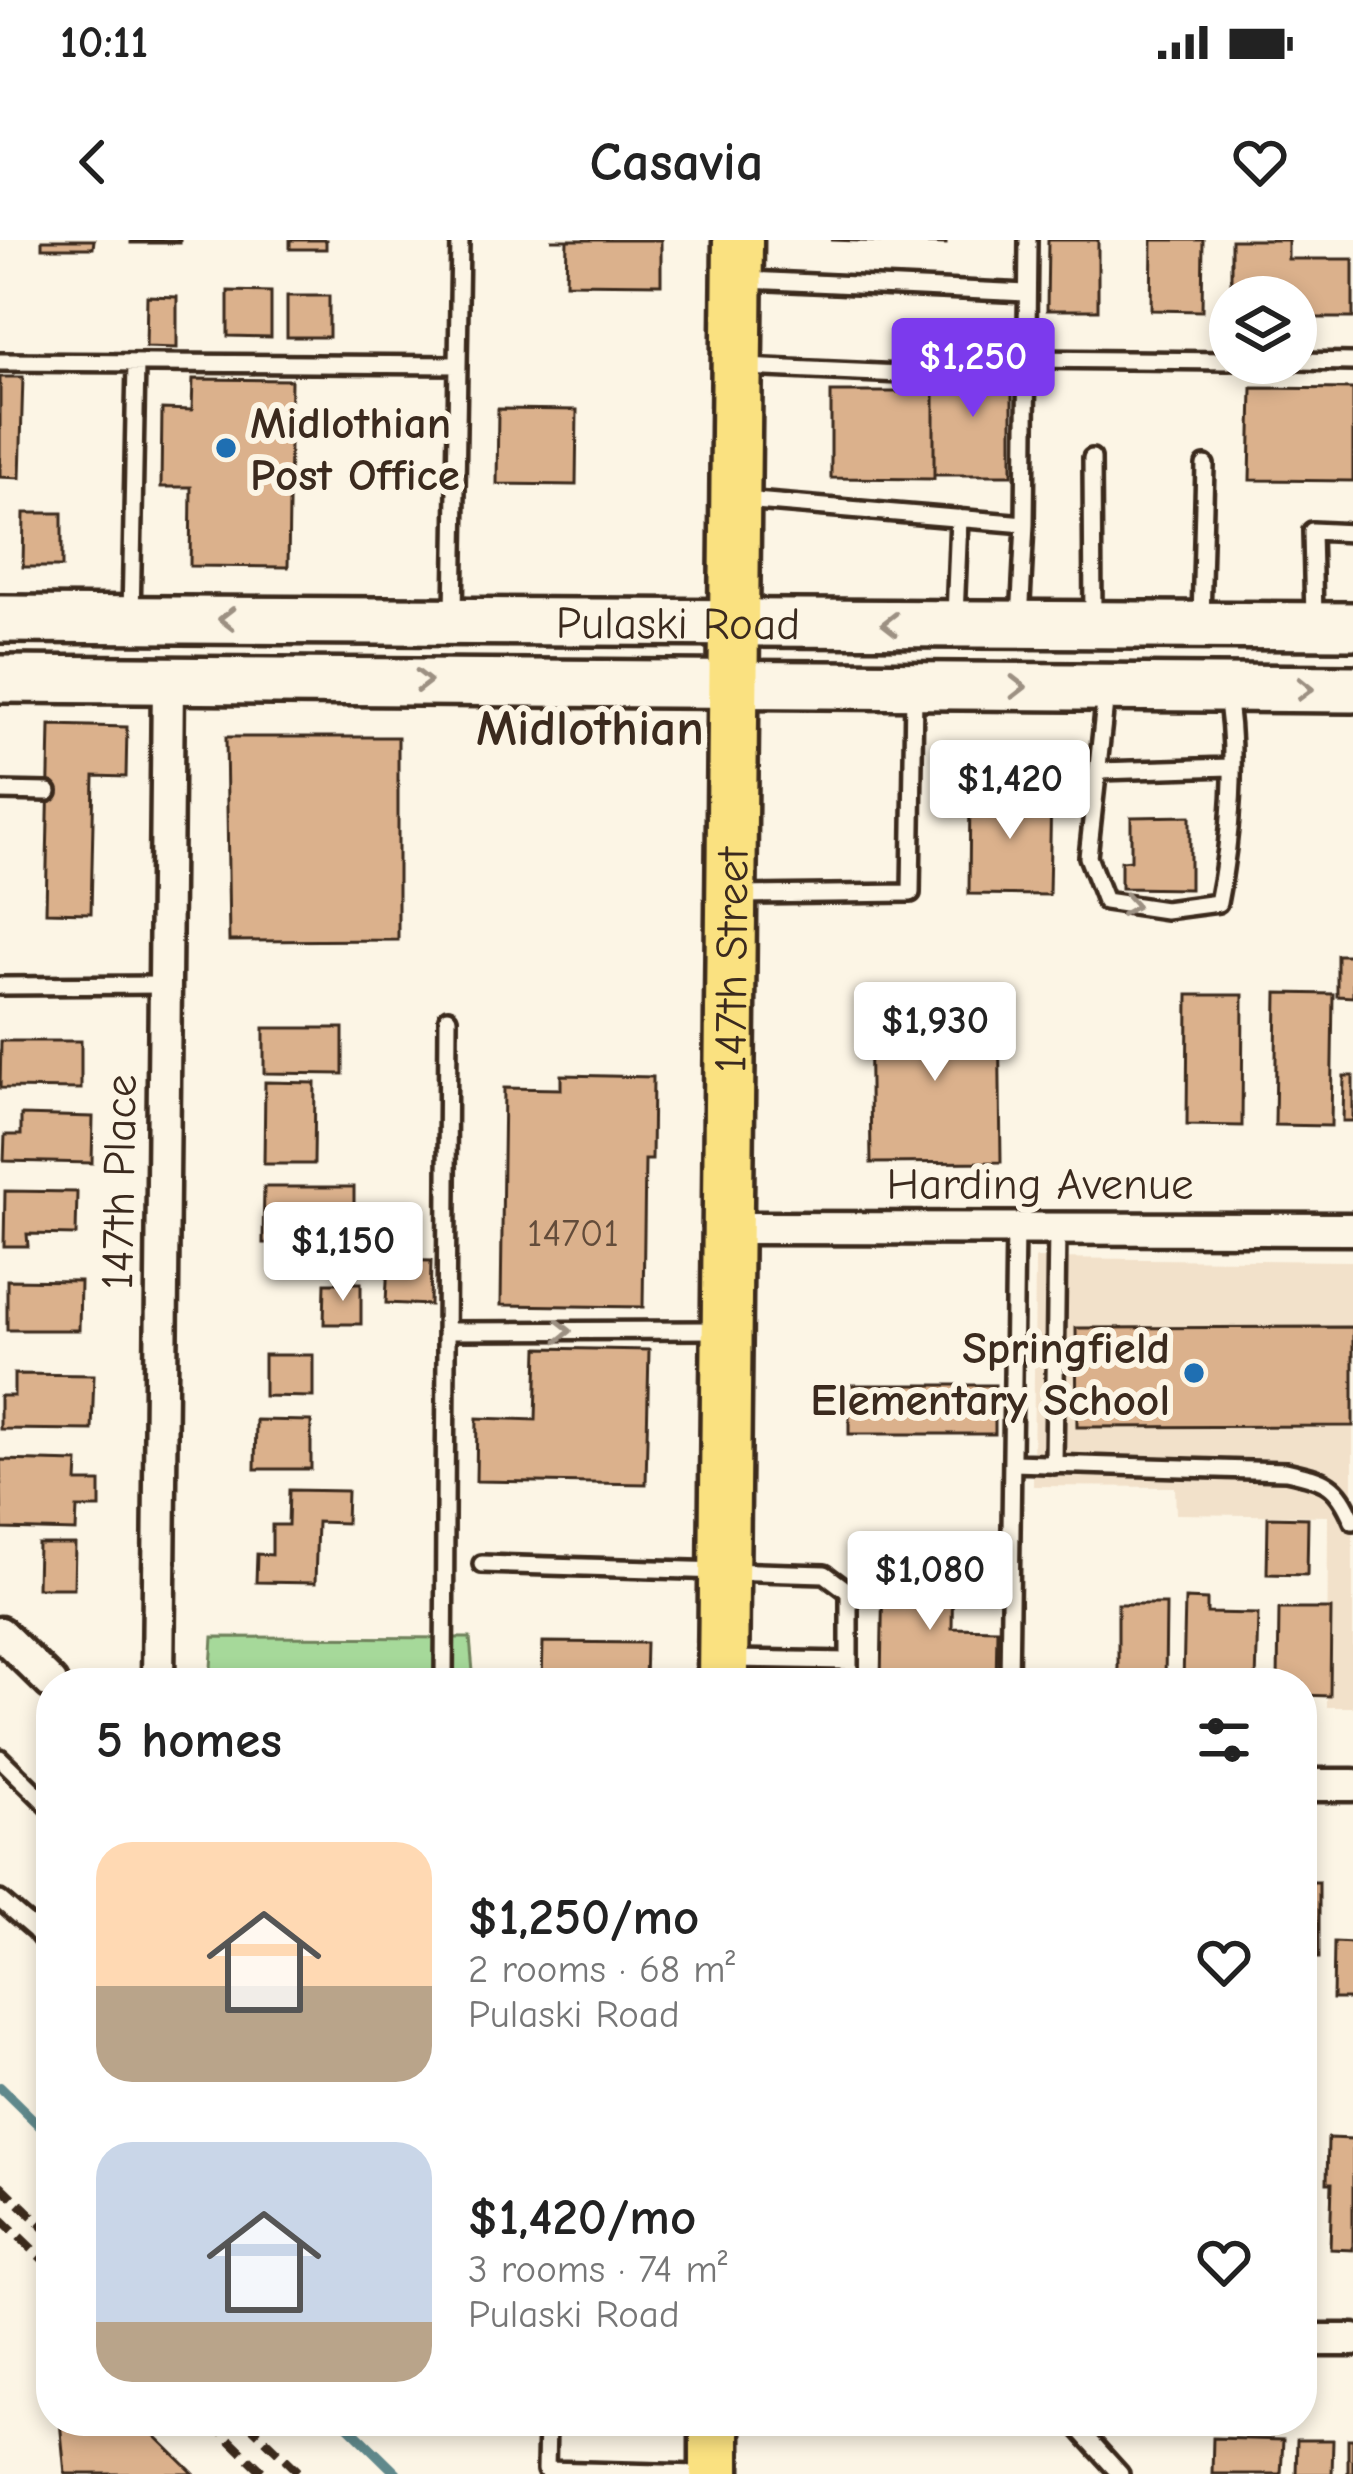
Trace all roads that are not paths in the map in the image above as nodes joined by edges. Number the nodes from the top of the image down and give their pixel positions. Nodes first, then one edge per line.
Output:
1 (460, 240) edge
2 (1028, 240) edge
3 (738, 260) edge
4 (1027, 293) junction
5 (1025, 359) junction
6 (1209, 361) edge
7 (1317, 361) edge
8 (0, 362) edge
9 (1353, 362) edge
10 (136, 363) junction
11 (458, 365) junction
12 (736, 367) junction
13 (924, 375) dead end
14 (1092, 458) dead end
15 (1205, 464) dead end
16 (735, 499) junction
17 (959, 518) junction
18 (1025, 524) junction
19 (1353, 533) edge
20 (0, 619) edge
21 (131, 619) junction
22 (454, 620) junction
23 (734, 623) junction
24 (954, 624) junction
25 (1020, 624) junction
26 (1201, 624) junction
27 (1093, 625) junction
28 (1333, 626) edge
29 (0, 679) edge
30 (168, 681) junction
31 (733, 686) junction
32 (914, 687) junction
33 (1107, 688) junction
34 (1225, 688) junction
35 (1353, 689) edge
36 (1230, 766) junction
37 (1100, 771) junction
38 (0, 791) edge
39 (48, 792) dead end
40 (730, 896) junction
41 (165, 985) junction
42 (0, 986) edge
43 (448, 1018) dead end
44 (1015, 1227) junction
45 (1057, 1227) junction
46 (727, 1228) junction
47 (1353, 1229) edge
48 (726, 1330) junction
49 (446, 1331) junction
50 (1012, 1463) junction
51 (1054, 1465) junction
52 (1353, 1521) edge
53 (482, 1564) dead end
54 (723, 1570) junction
55 (0, 1633) edge
56 (849, 1661) junction
57 (36, 1668) edge
58 (158, 1668) edge
59 (444, 1668) edge
60 (723, 1668) edge
61 (761, 1668) edge
62 (849, 1668) edge
63 (1009, 1668) edge
64 (0, 1758) edge
65 (1317, 1785) edge
66 (1353, 1785) edge
67 (36, 1793) edge
68 (0, 1900) edge
69 (34, 1930) joint
70 (36, 1932) edge
71 (1317, 2340) edge
72 (1353, 2340) edge
73 (547, 2436) edge
74 (716, 2436) edge
75 (1086, 2436) edge
76 (698, 2474) edge
77 (715, 2474) edge
78 (1120, 2474) edge

1 - 11 lane
2 - 4 lane
3 - 4 lane
3 - 12 main road, 147th Street
4 - 5 lane
5 - 6 lane
5 - 18 lane
7 - 9 lane
8 - 10 lane
10 - 11 lane
10 - 21 lane
11 - 22 lane
12 - 13 lane
12 - 16 main road, 147th Street
14 - 27 lane
15 - 26 lane
16 - 17 lane
16 - 23 main road, 147th Street
17 - 18 lane
17 - 24 lane
18 - 25 lane
19 - 28 lane
20 - 21 main road, Pulaski Road
22 -> 21 main road, Pulaski Road
22 - 23 main road, Pulaski Road
24 -> 23 main road, Pulaski Road
23 - 31 main road, 147th Street
24 - 25 main road, Pulaski Road
25 - 27 main road, Pulaski Road
26 - 27 main road, Pulaski Road
26 - 28 main road, Pulaski Road
29 - 30 main road, Pulaski Road
30 -> 31 main road, Pulaski Road
30 - 41 street, 147th Place
31 - 32 main road, Pulaski Road
31 - 40 main road, 147th Street
32 -> 33 main road, Pulaski Road
32 - 40 lane
33 - 34 main road, Pulaski Road
33 - 37 lane
34 -> 35 main road, Pulaski Road
34 - 36 lane
36 - 37 lane
37 -> 36 lane
38 - 39 lane
40 - 46 main road, 147th Street
41 - 42 lane
41 - 58 street, 147th Place
43 - 49 lane
44 - 45 street, Harding Avenue
44 - 46 street, Harding Avenue
44 - 50 lane
45 - 47 street, Harding Avenue
45 - 51 lane
46 - 48 main road, 147th Street
49 -> 48 lane
48 - 54 main road, 147th Street
49 - 59 lane
50 - 51 lane
50 - 63 lane
51 - 52 lane
53 - 54 lane
54 - 56 lane
54 - 60 main road, 147th Street
55 - 57 street
56 - 61 lane
56 - 62 lane
64 - 67 lane
65 - 66 street
68 - 69 lane
69 - 70 lane
71 - 72 street
73 - 76 lane
74 - 77 main road
75 - 78 lane

